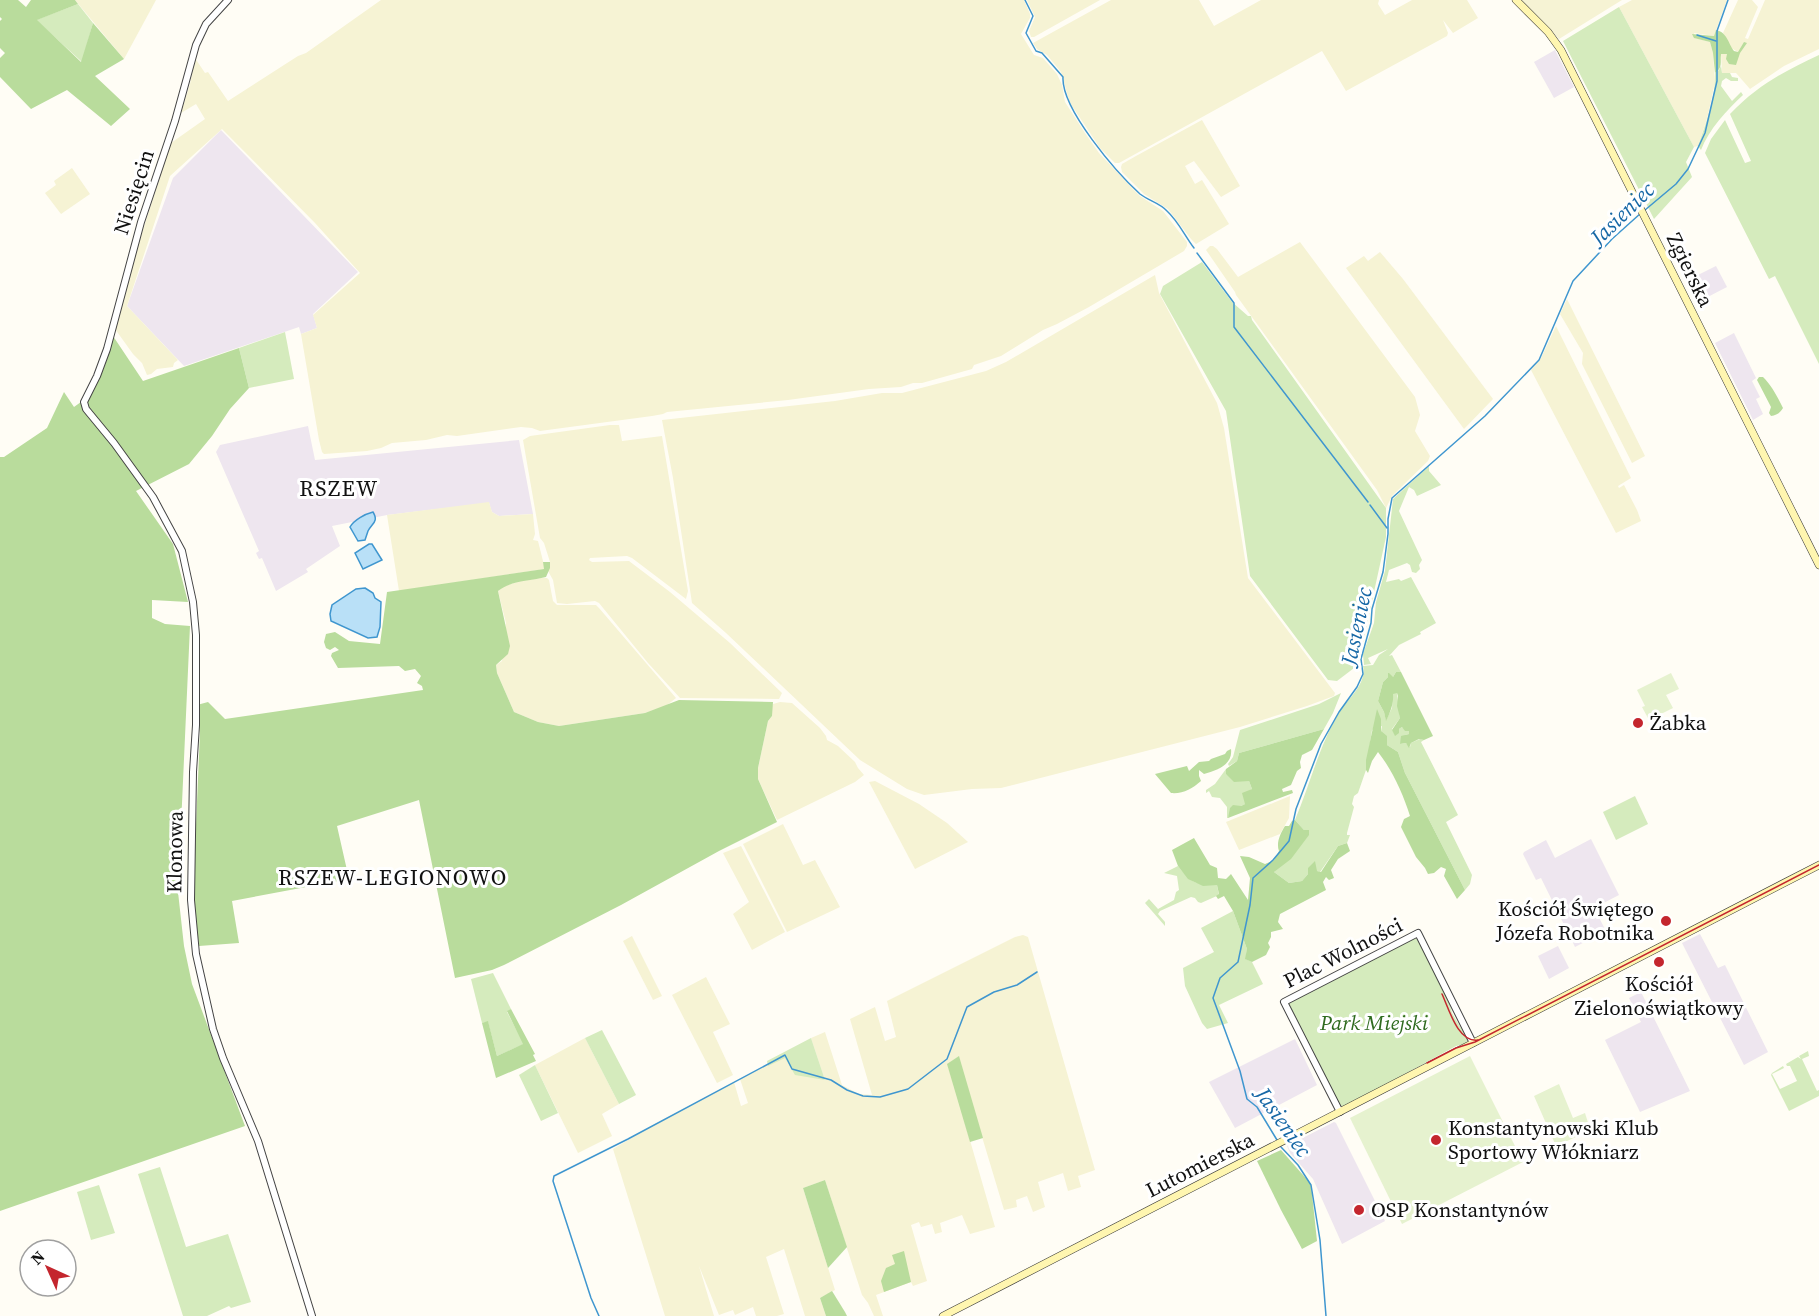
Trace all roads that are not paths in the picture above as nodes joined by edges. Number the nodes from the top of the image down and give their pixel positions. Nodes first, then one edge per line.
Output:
1 (228, 0) edge
2 (1516, 0) edge
3 (84, 402) joint
4 (1819, 565) edge
5 (1819, 865) edge
6 (1473, 1043) junction
7 (1340, 1112) junction
8 (312, 1316) edge
9 (943, 1316) edge

1 - 3 street, Niesięcin
2 - 4 main road, Zgierska
3 - 8 street, Klonowa
5 - 6 main road, Lutomierska
6 - 7 main road, Lutomierska
6 - 7 street, Plac Wolności
7 - 9 main road, Lutomierska

